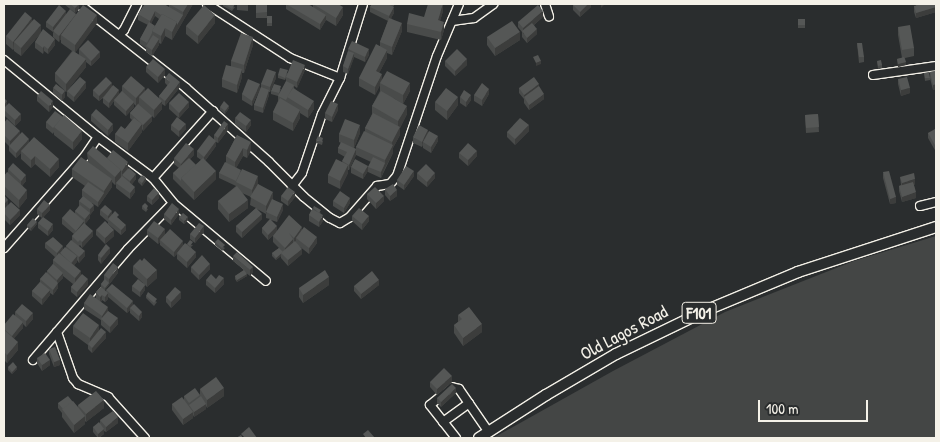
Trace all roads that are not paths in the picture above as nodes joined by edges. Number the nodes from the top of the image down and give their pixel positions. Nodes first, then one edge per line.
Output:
1 (79, 4) edge
2 (137, 4) edge
3 (207, 4) edge
4 (363, 4) edge
5 (459, 4) edge
6 (493, 4) edge
7 (545, 4) edge
8 (549, 16) dead end
9 (452, 21) junction
10 (119, 35) junction
11 (4, 60) edge
12 (936, 66) edge
13 (873, 75) dead end
14 (340, 78) junction
15 (213, 111) junction
16 (98, 137) junction
17 (153, 178) junction
18 (292, 186) junction
19 (936, 202) edge
20 (173, 203) junction
21 (920, 206) dead end
22 (936, 227) edge
23 (4, 248) edge
24 (266, 281) dead end
25 (57, 332) junction
26 (33, 360) dead end
27 (469, 403) junction
28 (443, 422) junction
29 (488, 431) junction
30 (145, 438) edge
31 (456, 438) edge
32 (479, 438) edge

1 - 10 street
2 - 10 street
3 - 14 street
4 - 14 street
5 - 9 street
6 - 9 street
7 - 8 street
9 - 18 street
10 - 15 street
11 - 16 street
12 - 13 street
14 - 18 street
15 - 17 street
15 - 18 street
16 - 17 street
16 - 23 street
17 - 20 street
19 - 21 street
20 - 24 street
20 - 25 street
22 - 29 main road, Old Lagos Road / F101
25 - 26 street
25 - 30 street
27 - 28 street
27 - 28 street
27 - 29 street
28 - 31 street
29 - 32 main road, Old Lagos Road / F101

